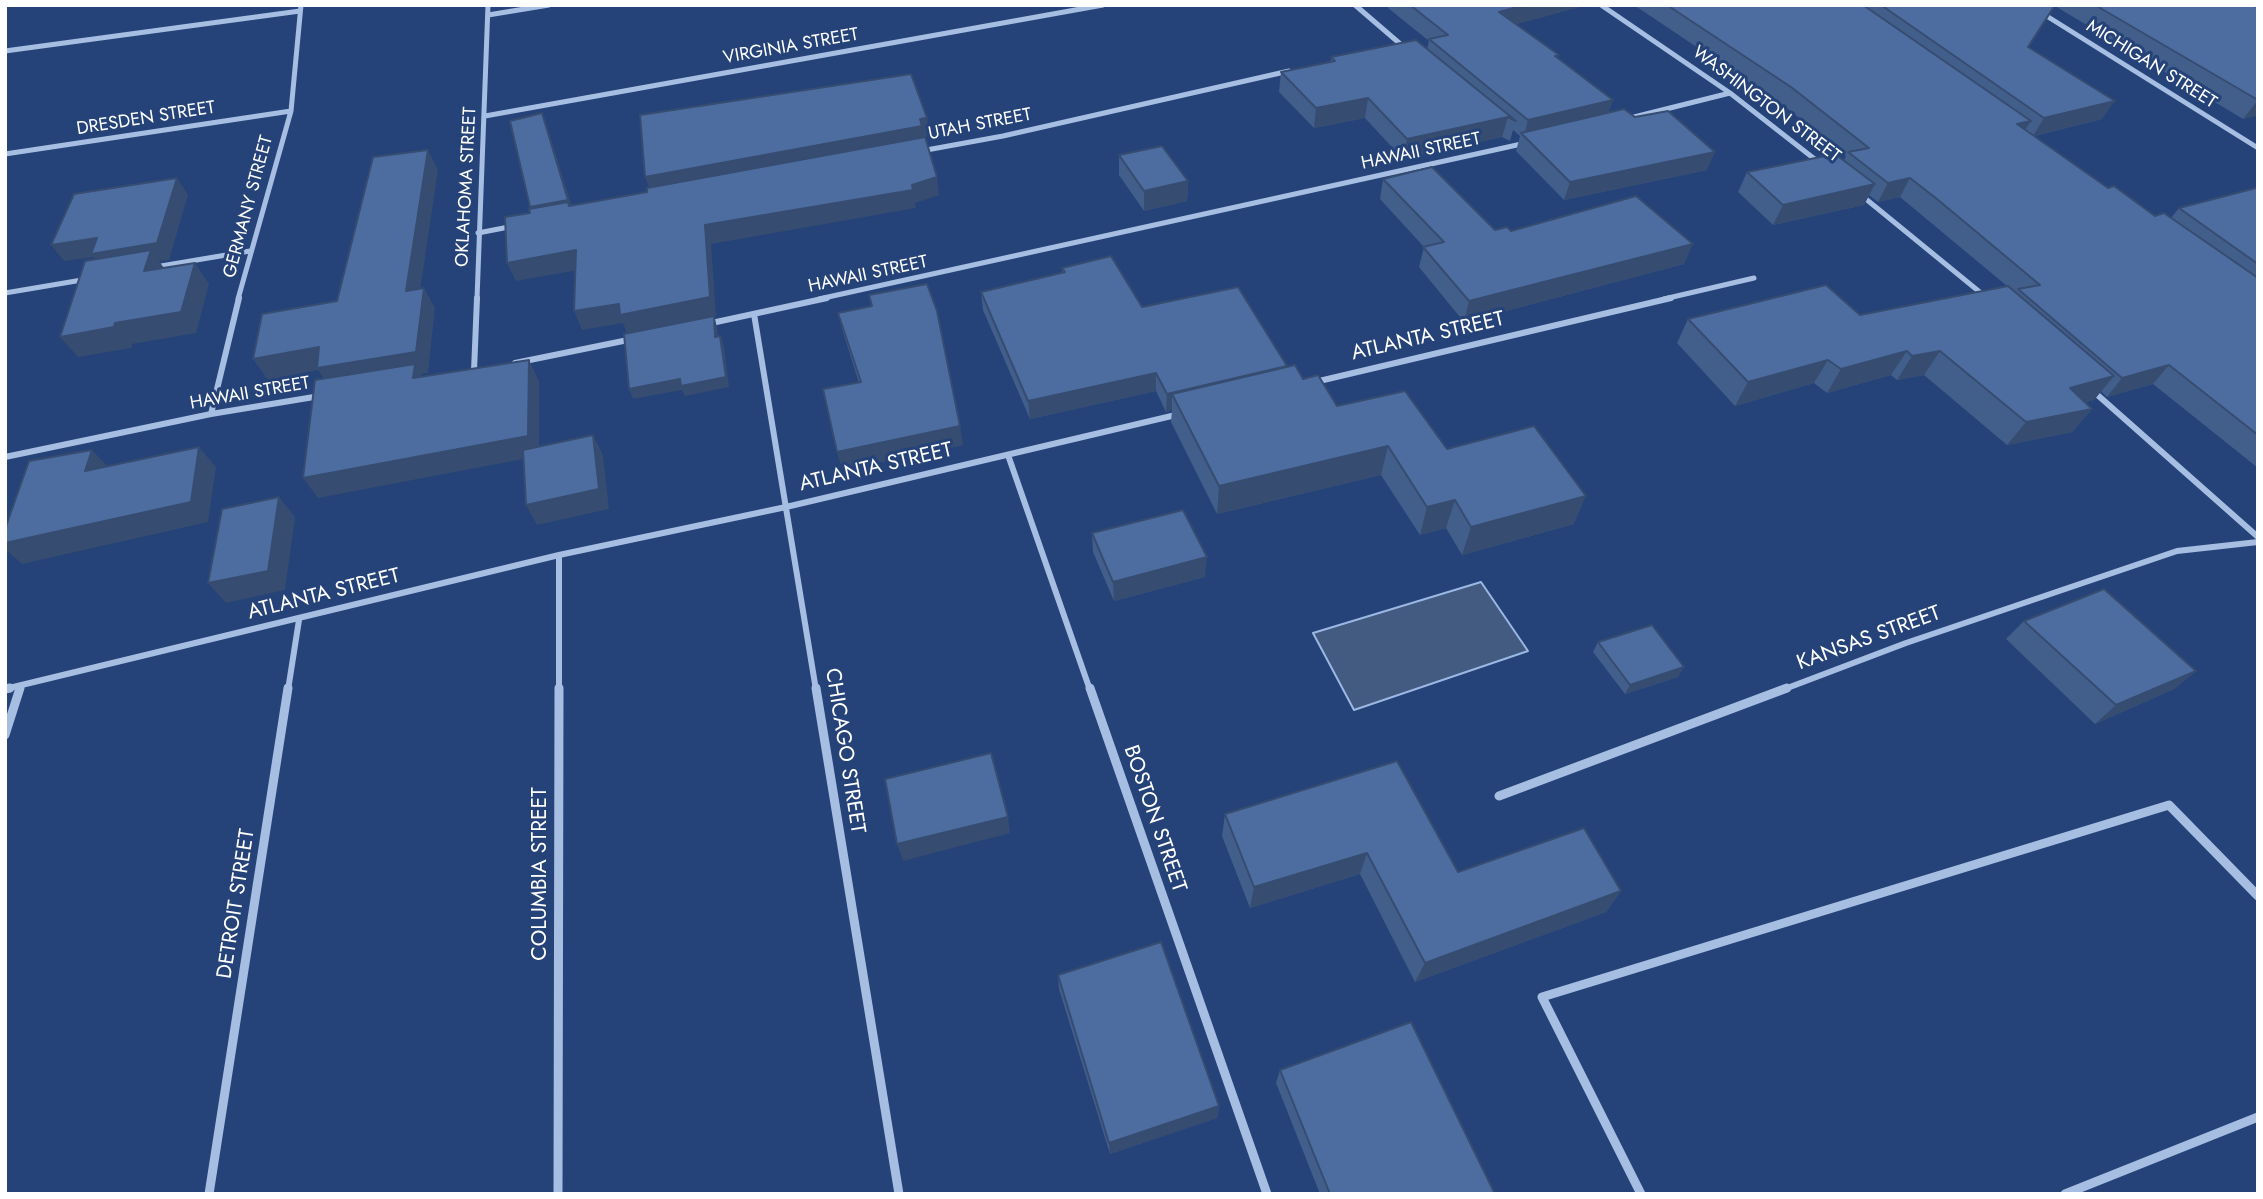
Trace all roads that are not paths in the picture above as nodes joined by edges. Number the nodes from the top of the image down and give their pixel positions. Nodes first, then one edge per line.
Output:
1 (488, 5) edge
2 (549, 5) edge
3 (1103, 5) edge
4 (1355, 5) edge
5 (1601, 5) edge
6 (2029, 5) edge
7 (301, 8) edge
8 (488, 15) junction
9 (1403, 46) junction
10 (1389, 49) edge
11 (5, 51) edge
12 (1413, 54) edge
13 (1296, 70) edge
14 (1730, 93) junction
15 (291, 111) junction
16 (485, 116) junction
17 (1613, 122) edge
18 (1512, 136) dead end
19 (1535, 141) edge
20 (1522, 144) junction
21 (2258, 148) edge
22 (909, 153) edge
23 (5, 154) edge
24 (1825, 167) edge
25 (1857, 192) edge
26 (518, 225) edge
27 (478, 233) junction
28 (250, 251) junction
29 (142, 270) edge
30 (101, 277) edge
31 (1754, 278) dead end
32 (5, 293) edge
33 (1992, 303) edge
34 (754, 314) junction
35 (700, 325) edge
36 (647, 336) edge
37 (500, 366) edge
38 (487, 368) edge
39 (474, 371) junction
40 (461, 373) edge
41 (1306, 384) edge
42 (2084, 384) edge
43 (329, 395) edge
44 (1184, 413) edge
45 (211, 414) junction
46 (1008, 455) junction
47 (5, 457) edge
48 (786, 507) junction
49 (2258, 539) edge
50 (559, 555) junction
51 (299, 620) junction
52 (21, 685) junction
53 (5, 689) edge
54 (5, 734) edge
55 (1499, 796) dead end
56 (2258, 896) edge
57 (2258, 1117) edge
58 (209, 1194) edge
59 (558, 1194) edge
60 (899, 1194) edge
61 (1267, 1194) edge
62 (1641, 1194) edge
63 (2065, 1194) edge

1 - 8 street, OKLAHOMA STREET
2 - 8 street
3 - 16 street, VIRGINIA STREET
4 - 9 street
5 - 14 street, WASHINGTON STREET
6 - 21 street, MICHIGAN STREET
7 - 11 street
7 - 15 street, GERMANY STREET
8 - 16 street, OKLAHOMA STREET
9 - 10 street
9 - 12 street
13 - 22 street, UTAH STREET
14 - 17 street
14 - 24 street, WASHINGTON STREET
15 - 23 street, DRESDEN STREET
15 - 28 street, GERMANY STREET
16 - 27 street, OKLAHOMA STREET
18 - 20 street
19 - 20 street, HAWAII STREET
20 - 34 street, HAWAII STREET
25 - 33 street
26 - 27 street
27 - 39 street, OKLAHOMA STREET
28 - 29 street
28 - 45 street, GERMANY STREET
30 - 32 street
31 - 41 street, ATLANTA STREET
34 - 35 street, HAWAII STREET
34 - 48 street, CHICAGO STREET
36 - 37 street
38 - 39 street
39 - 40 street
42 - 49 street
43 - 45 street, HAWAII STREET
44 - 46 street, ATLANTA STREET
45 - 47 street, HAWAII STREET
46 - 48 street, ATLANTA STREET
46 - 61 street, BOSTON STREET
48 - 50 street, ATLANTA STREET
48 - 60 street, CHICAGO STREET
49 - 55 street, KANSAS STREET
50 - 51 street, ATLANTA STREET
50 - 59 street, COLUMBIA STREET
51 - 52 street, ATLANTA STREET
51 - 58 street, DETROIT STREET
52 - 53 street, ATLANTA STREET
52 - 54 street
56 - 62 street
57 - 63 street

